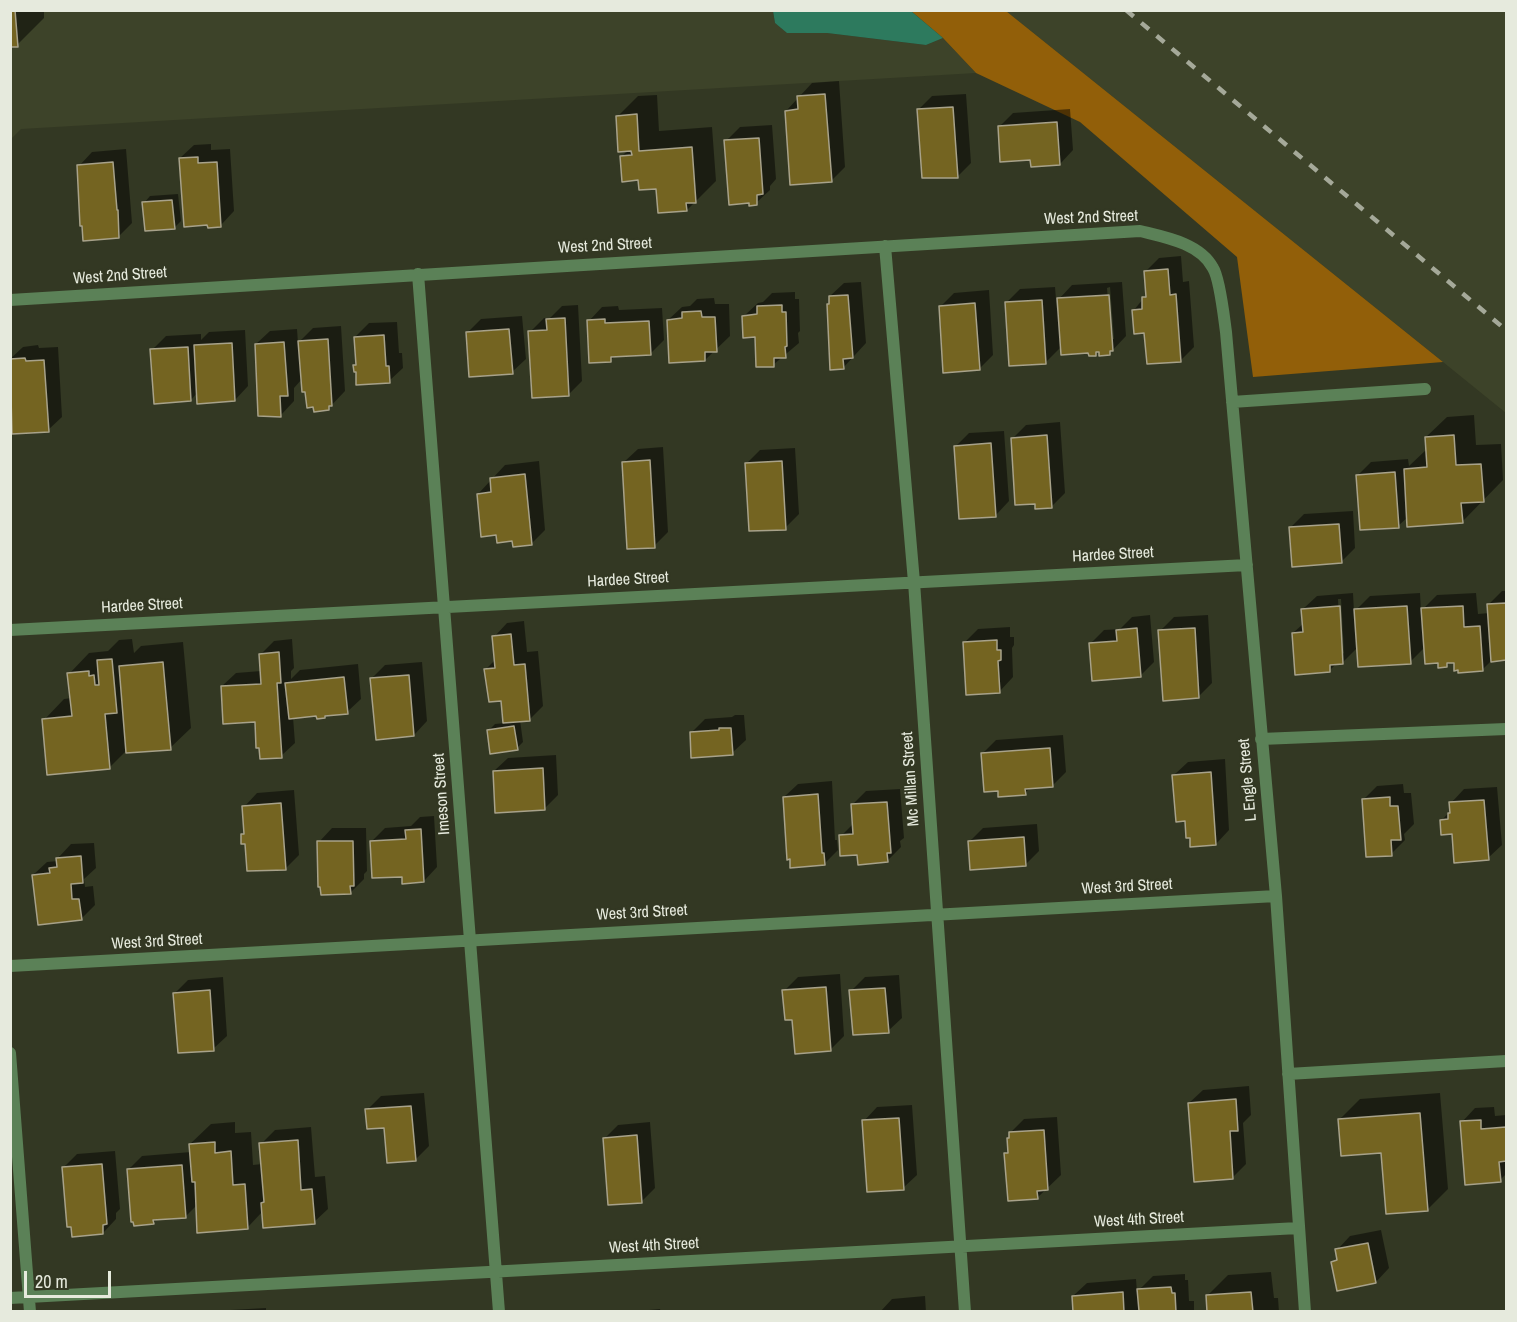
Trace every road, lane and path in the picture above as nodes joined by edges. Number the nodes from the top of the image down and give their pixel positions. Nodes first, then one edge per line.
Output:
1 (885, 246) junction
2 (1198, 252) joint
3 (418, 274) junction
4 (10, 300) edge
5 (1425, 389) dead end
6 (1232, 402) junction
7 (1247, 565) junction
8 (914, 582) junction
9 (444, 606) junction
10 (10, 630) edge
11 (1506, 729) edge
12 (1261, 739) junction
13 (1276, 896) junction
14 (936, 914) junction
15 (469, 940) junction
16 (10, 966) edge
17 (10, 1053) edge
18 (1506, 1061) edge
19 (1288, 1074) junction
20 (1298, 1228) junction
21 (960, 1246) junction
22 (496, 1272) junction
23 (29, 1297) junction
24 (10, 1298) edge
25 (30, 1311) edge
26 (498, 1311) edge
27 (965, 1311) edge
28 (1305, 1311) edge

1 - 2 street, West 2nd Street
1 - 3 street, West 2nd Street
1 - 8 street, Mc Millan Street
2 - 6 street, L Engle Street
3 - 4 street, West 2nd Street
3 - 9 street, Imeson Street
5 - 6 street
6 - 7 street, L Engle Street
7 - 8 street, Hardee Street
7 - 12 street, L Engle Street
8 - 9 street, Hardee Street
8 - 14 street, Mc Millan Street
9 - 10 street, Hardee Street
9 - 15 street, Imeson Street
11 - 12 street
12 - 13 street, L Engle Street
13 - 14 street, West 3rd Street
13 - 19 street, L Engle Street
14 - 15 street, West 3rd Street
14 - 21 street, Mc Millan Street
15 - 16 street, West 3rd Street
15 - 22 street, Imeson Street
17 - 23 street
18 - 19 street
19 - 20 street, L Engle Street
20 - 21 street, West 4th Street
20 - 28 street, L Engle Street
21 - 22 street, West 4th Street
21 - 27 street, Mc Millan Street
22 - 23 street, West 4th Street
22 - 26 street, Imeson Street
23 - 24 street, West 4th Street
23 - 25 street

